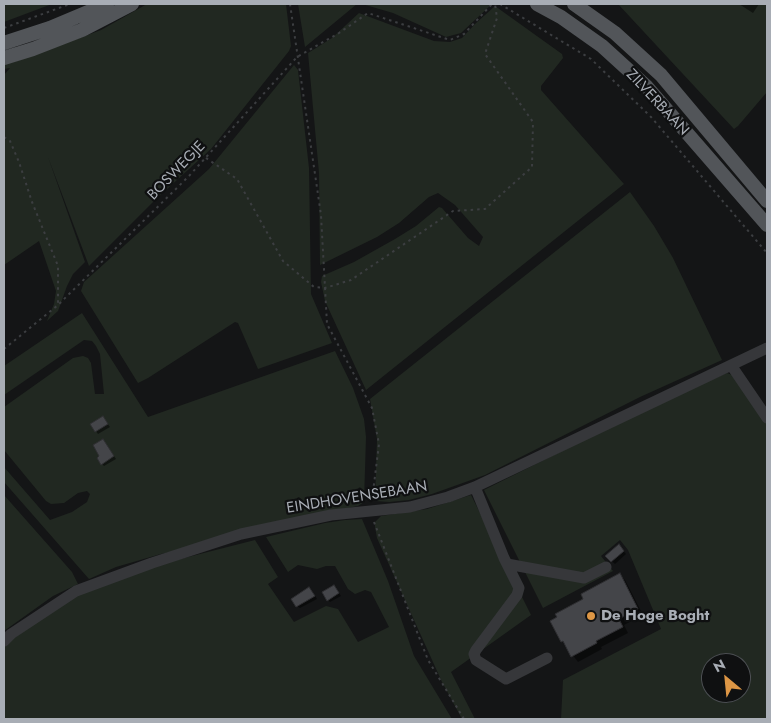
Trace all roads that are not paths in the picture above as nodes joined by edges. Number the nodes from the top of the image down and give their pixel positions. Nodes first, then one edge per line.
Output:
1 (107, 4) edge
2 (132, 4) edge
3 (537, 4) edge
4 (574, 4) edge
5 (4, 43) edge
6 (4, 58) edge
7 (767, 201) edge
8 (767, 225) edge
9 (767, 348) edge
10 (731, 365) junction
11 (767, 419) edge
12 (475, 487) junction
13 (507, 564) junction
14 (606, 567) dead end
15 (4, 640) edge
16 (548, 658) dead end

1 - 5 main road
2 - 6 main road
3 - 8 main road, ZILVERBAAN
4 - 7 main road, ZILVERBAAN
9 - 10 street, EINDHOVENSEBAAN
10 - 11 street
10 - 12 street, EINDHOVENSEBAAN
12 - 13 street
12 - 15 street, EINDHOVENSEBAAN
13 - 14 street
13 - 16 street

